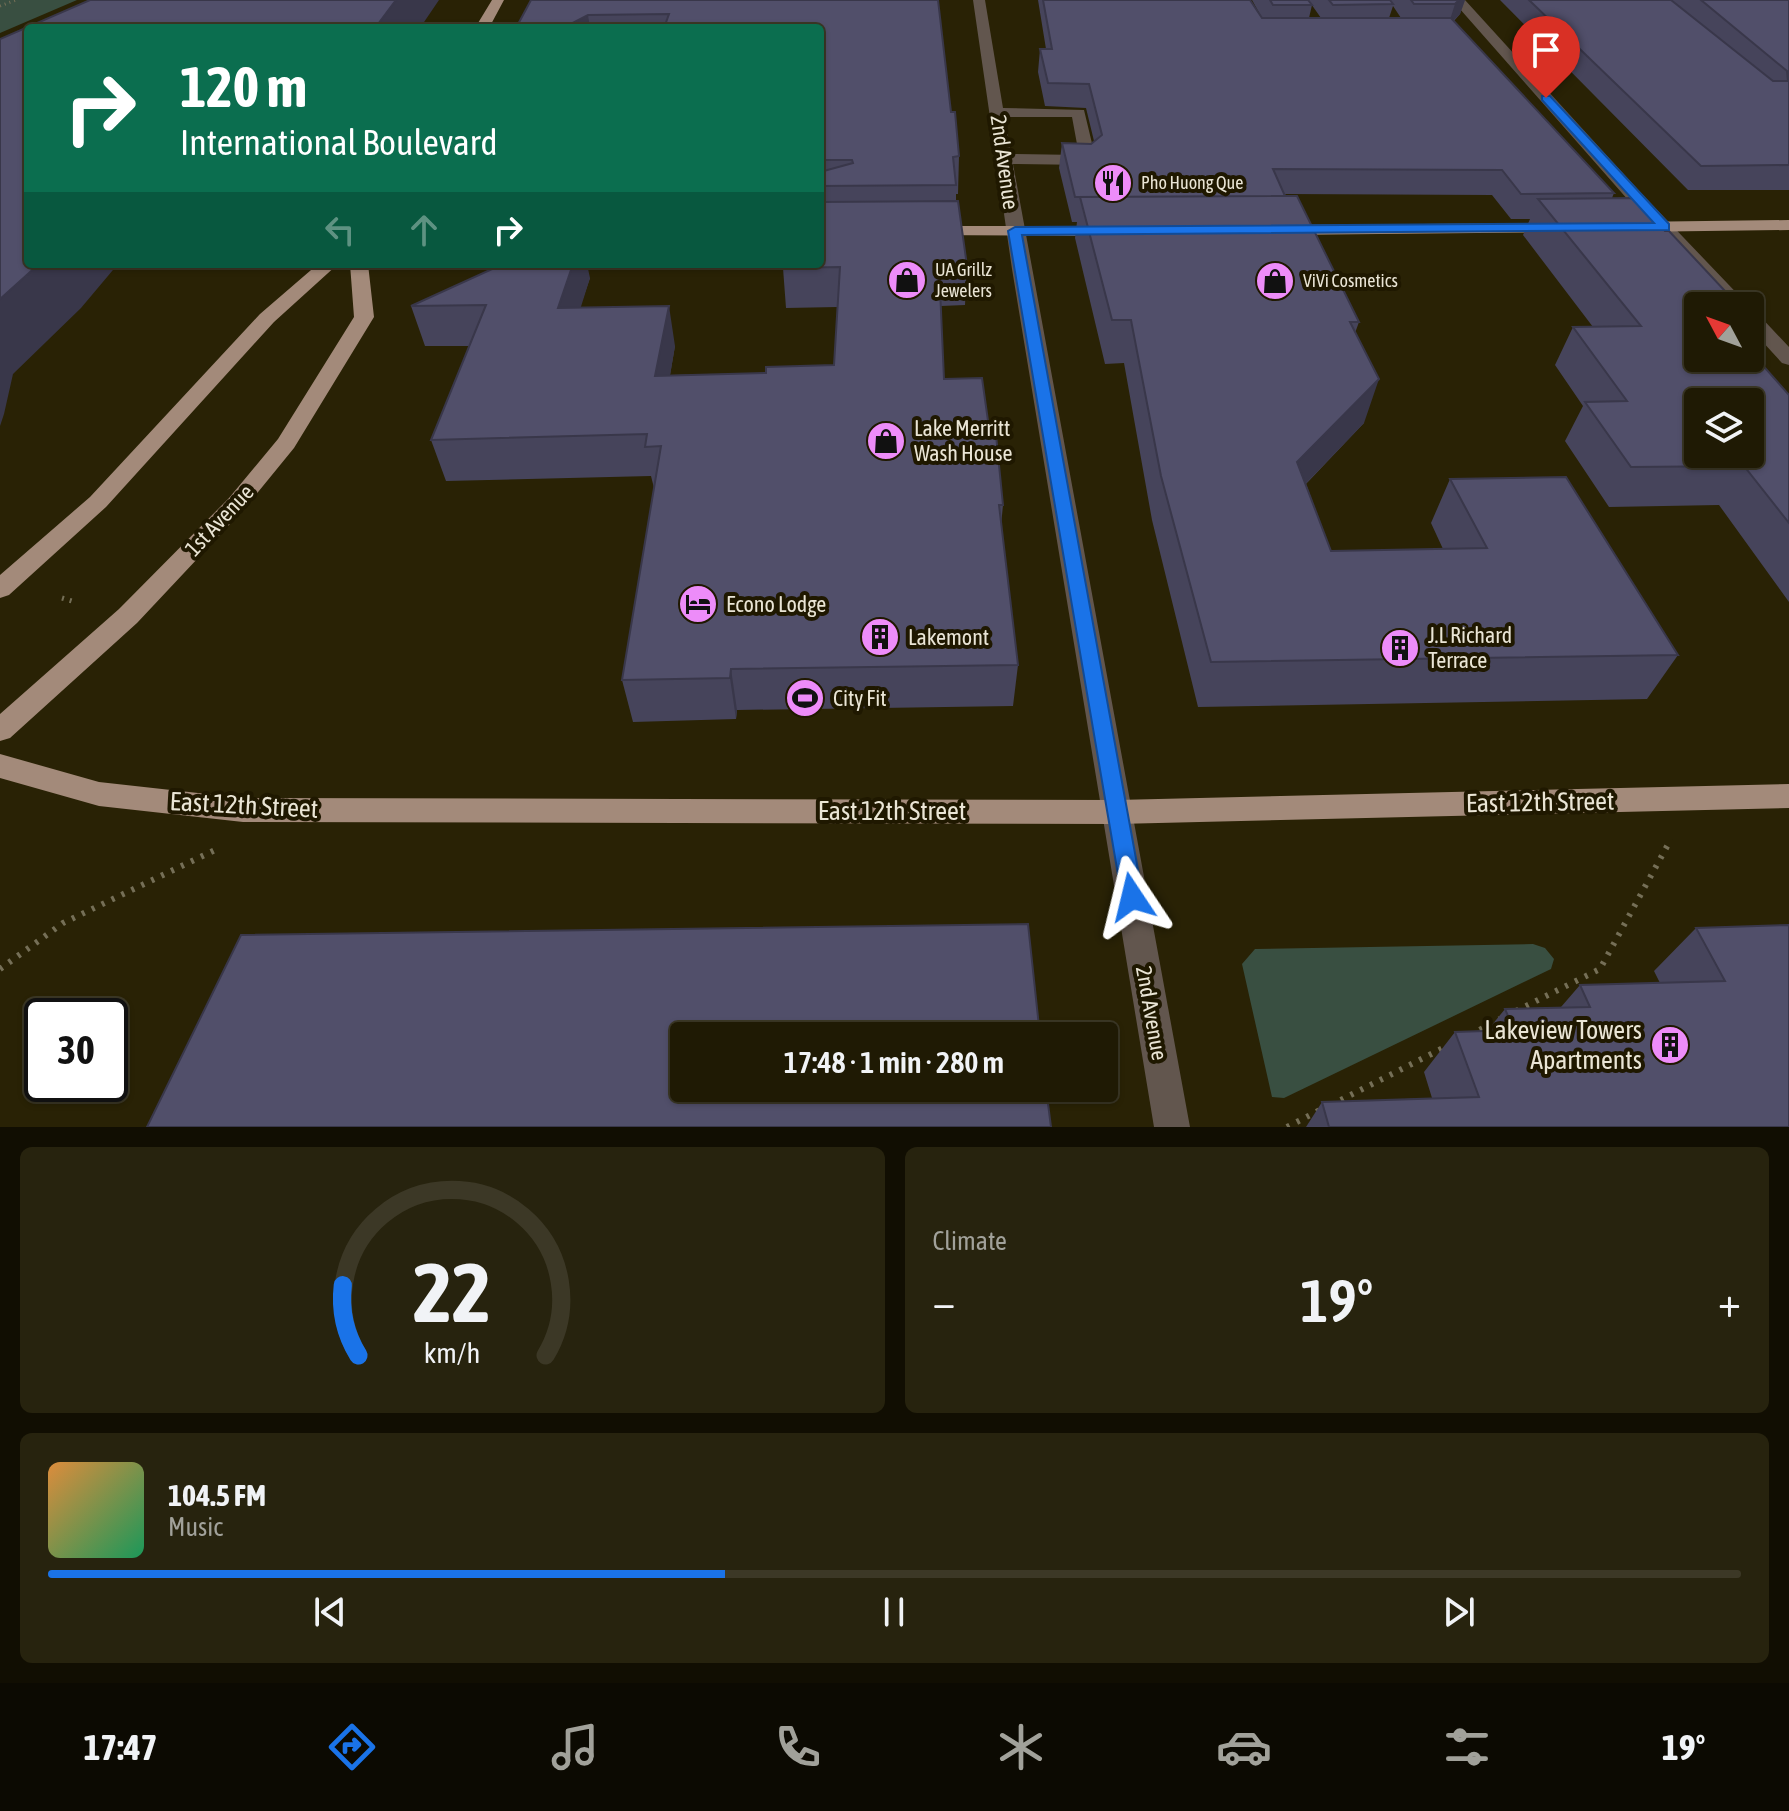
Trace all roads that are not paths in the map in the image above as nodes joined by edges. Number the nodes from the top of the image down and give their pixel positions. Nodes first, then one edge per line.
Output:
1 (498, 0) edge
2 (979, 0) edge
3 (1458, 0) edge
4 (484, 24) edge
5 (1489, 33) junction
6 (1463, 34) edge
7 (998, 112) junction
8 (1006, 159) junction
9 (1789, 225) edge
10 (1619, 227) edge
11 (1665, 227) junction
12 (1575, 228) edge
13 (1263, 230) edge
14 (906, 231) edge
15 (1015, 231) junction
16 (1129, 231) edge
17 (324, 268) edge
18 (359, 268) edge
19 (1727, 292) edge
20 (1764, 332) edge
21 (1789, 359) edge
22 (0, 589) edge
23 (0, 730) edge
24 (0, 766) edge
25 (1789, 796) edge
26 (1117, 812) junction
27 (1172, 1127) edge

1 - 4 main road
2 - 7 street, 2nd Avenue
3 - 5 street
5 - 6 street
5 - 11 street
7 - 8 street, 2nd Avenue
7 - 8 street
8 - 15 street, 2nd Avenue
9 - 11 main road
10 - 11 main road
11 - 19 street
12 - 13 main road
14 - 15 main road
15 - 16 main road
15 - 26 street, 2nd Avenue
17 - 22 main road
18 - 23 main road, 1st Avenue
20 - 21 street
24 - 26 main road, East 12th Street
25 - 26 main road, East 12th Street
26 - 27 street, 2nd Avenue

